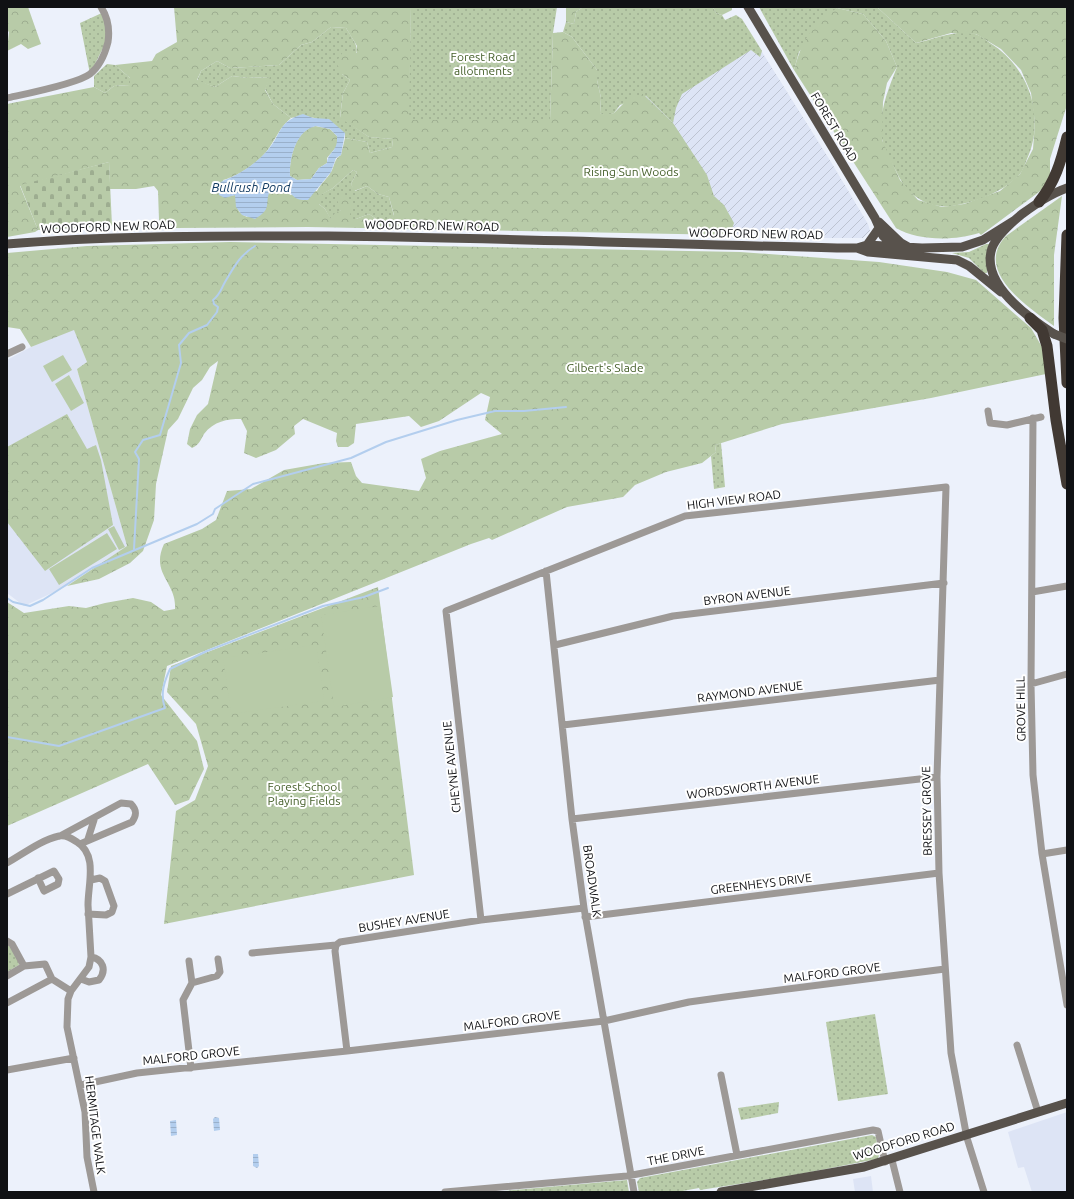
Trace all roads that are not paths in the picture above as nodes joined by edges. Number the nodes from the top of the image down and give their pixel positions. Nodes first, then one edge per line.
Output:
1 (748, 7) edge
2 (102, 10) edge
3 (7, 98) edge
4 (1067, 137) edge
5 (1065, 189) edge
6 (1039, 202) junction
7 (875, 218) junction
8 (1015, 220) junction
9 (879, 228) junction
10 (1067, 235) edge
11 (7, 244) edge
12 (867, 245) junction
13 (894, 247) junction
14 (858, 248) junction
15 (912, 248) junction
16 (904, 255) junction
17 (1004, 295) junction
18 (1030, 318) junction
19 (1067, 338) edge
20 (22, 347) dead end
21 (7, 354) edge
22 (1067, 383) edge
23 (988, 411) dead end
24 (1041, 417) dead end
25 (1033, 418) junction
26 (1067, 484) edge
27 (946, 487) joint
28 (546, 571) junction
29 (944, 584) junction
30 (1067, 586) edge
31 (1032, 592) junction
32 (446, 611) joint
33 (555, 645) junction
34 (1067, 674) edge
35 (940, 680) junction
36 (1031, 684) junction
37 (563, 726) junction
38 (937, 777) junction
39 (572, 819) junction
40 (94, 820) junction
41 (60, 836) junction
42 (88, 839) junction
43 (80, 844) junction
44 (1067, 850) edge
45 (1042, 854) junction
46 (7, 863) edge
47 (939, 873) junction
48 (38, 878) dead end
49 (91, 880) junction
50 (7, 894) edge
51 (584, 908) junction
52 (88, 914) junction
53 (585, 917) junction
54 (481, 920) junction
55 (7, 941) edge
56 (336, 945) junction
57 (252, 953) dead end
58 (91, 957) junction
59 (218, 959) dead end
60 (189, 961) dead end
61 (24, 966) junction
62 (946, 969) junction
63 (7, 976) edge
64 (52, 979) junction
65 (81, 979) junction
66 (192, 983) junction
67 (71, 991) junction
68 (7, 1004) edge
69 (1067, 1005) edge
70 (604, 1021) junction
71 (1018, 1045) dead end
72 (347, 1051) junction
73 (74, 1058) junction
74 (191, 1068) junction
75 (7, 1070) edge
76 (721, 1075) dead end
77 (81, 1085) junction
78 (1067, 1103) edge
79 (1038, 1112) junction
80 (966, 1134) junction
81 (737, 1155) junction
82 (888, 1161) junction
83 (631, 1175) junction
84 (94, 1192) edge
85 (445, 1192) edge
86 (634, 1192) edge
87 (721, 1192) edge
88 (900, 1192) edge
89 (984, 1192) edge

1 - 7 main road, FOREST ROAD
2 - 3 street
4 - 6 highway
5 - 6 main road
6 - 8 main road
7 - 9 main road, FOREST ROAD
7 - 15 main road
8 - 15 main road, WOODFORD NEW ROAD
8 - 17 main road
9 - 12 main road
9 - 13 main road, FOREST ROAD
10 - 22 highway
11 - 14 main road, WOODFORD NEW ROAD
12 - 13 main road, WOODFORD NEW ROAD
12 - 14 main road, WOODFORD NEW ROAD
13 - 15 main road, WOODFORD NEW ROAD
13 - 16 main road, FOREST ROAD
14 - 16 main road, WOODFORD NEW ROAD
16 - 17 main road, WOODFORD NEW ROAD
17 - 18 main road, WOODFORD NEW ROAD
18 - 19 main road, WOODFORD NEW ROAD, bridge
18 - 26 highway
20 - 21 street
23 - 25 street
24 - 25 street
25 - 31 street, GROVE HILL
27 - 28 street, HIGH VIEW ROAD
27 - 29 street, BRESSEY GROVE
28 - 32 street, HIGH VIEW ROAD
28 - 33 street, BROADWALK
29 - 33 street, BYRON AVENUE
29 - 35 street, BRESSEY GROVE
30 - 31 street
31 - 36 street, GROVE HILL
32 - 54 street, CHEYNE AVENUE
33 - 37 street, BROADWALK
34 - 36 street
35 - 37 street, RAYMOND AVENUE
35 - 38 street, BRESSEY GROVE
36 - 45 street, GROVE HILL
37 - 39 street, BROADWALK
38 - 39 street, WORDSWORTH AVENUE
38 - 47 street, BRESSEY GROVE
39 - 51 street, BROADWALK
40 - 41 street
40 - 42 street
40 - 42 street
41 - 43 street, HERMITAGE WALK
41 - 46 street
42 - 43 street
43 - 49 street, HERMITAGE WALK
44 - 45 street
45 - 69 street, GROVE HILL
47 - 53 street, GREENHEYS DRIVE
47 - 62 street, BRESSEY GROVE
48 - 50 street
49 - 52 street, HERMITAGE WALK
49 - 52 street
51 - 53 street, BROADWALK
51 - 54 street, BUSHEY AVENUE
52 - 58 street, HERMITAGE WALK
53 - 70 street, BROADWALK
54 - 56 street, BUSHEY AVENUE
55 - 61 street
56 - 57 street, BUSHEY AVENUE
56 - 72 street
58 - 65 street, HERMITAGE WALK
58 - 65 street
59 - 66 street
60 - 66 street
61 - 63 street
61 - 64 street
62 - 70 street, MALFORD GROVE
62 - 80 street, BRESSEY GROVE
64 - 67 street
64 - 68 street
65 - 67 street, HERMITAGE WALK
66 - 74 street
67 - 73 street, HERMITAGE WALK
70 - 72 street, MALFORD GROVE
70 - 83 street, BROADWALK
71 - 79 street
72 - 74 street, MALFORD GROVE
73 - 75 street
73 - 77 street, HERMITAGE WALK
74 - 77 street, MALFORD GROVE
76 - 81 street
77 - 84 street, HERMITAGE WALK
78 - 79 main road, WOODFORD ROAD
79 - 80 main road, WOODFORD ROAD
80 - 82 main road, WOODFORD ROAD
80 - 89 street, BRESSEY GROVE
81 - 82 street, THE DRIVE
81 - 83 street, THE DRIVE
82 - 87 main road, WOODFORD ROAD
82 - 88 street
83 - 85 street, THE DRIVE
83 - 86 street, BROADWALK

